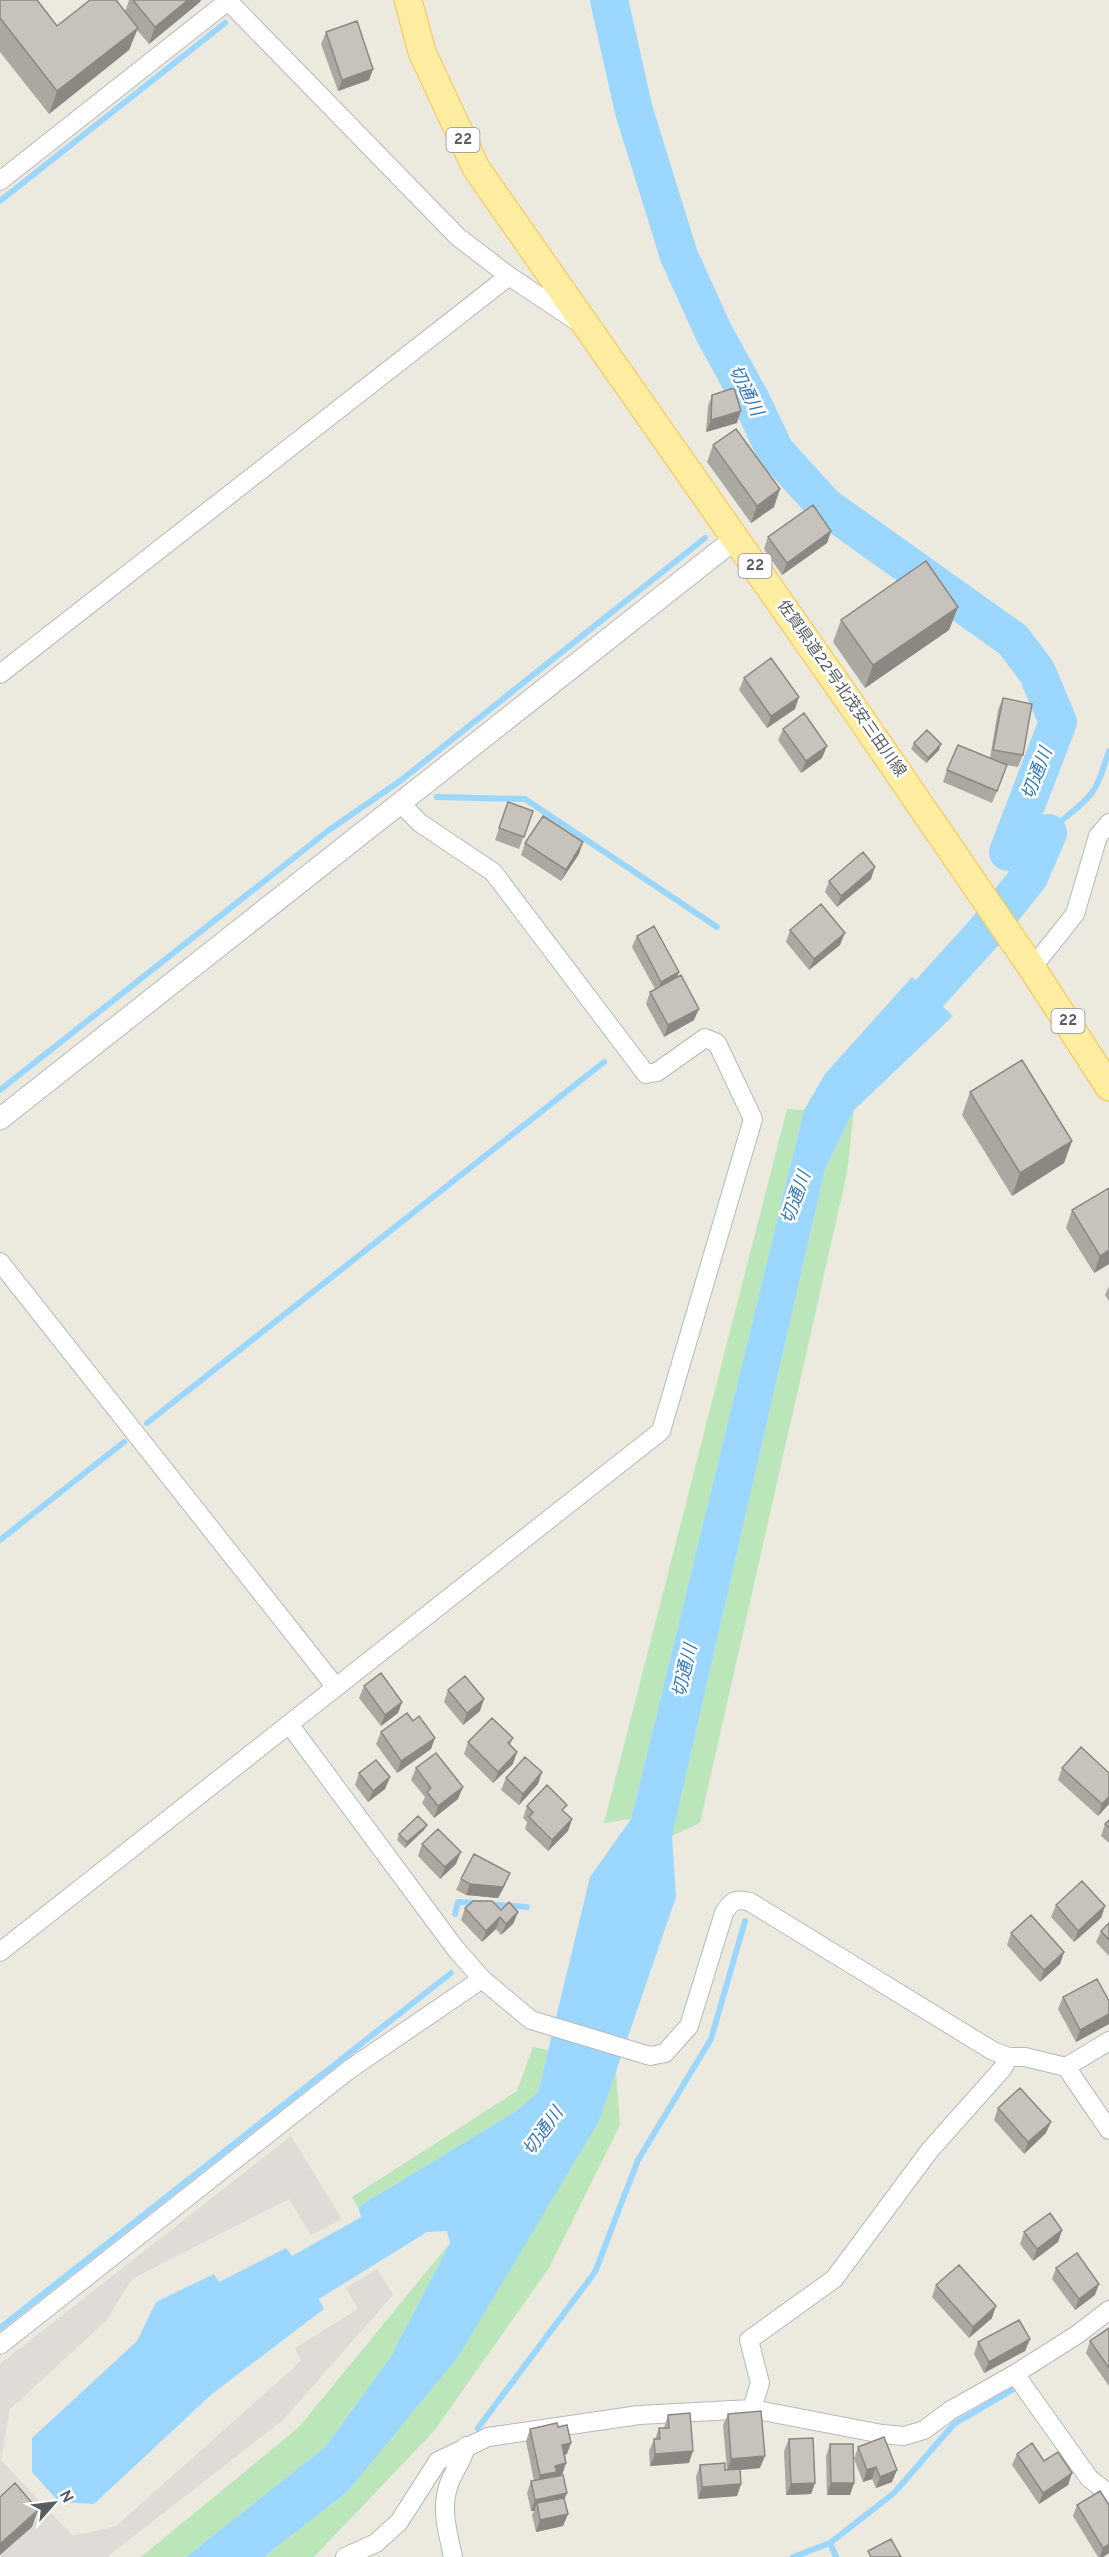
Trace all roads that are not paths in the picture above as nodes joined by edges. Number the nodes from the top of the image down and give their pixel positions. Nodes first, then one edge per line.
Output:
1 (408, 0) edge
2 (227, 1) edge
3 (0, 182) edge
4 (508, 276) junction
5 (588, 330) junction
6 (736, 538) junction
7 (0, 674) edge
8 (400, 803) junction
9 (1109, 824) edge
10 (1028, 963) junction
11 (1109, 1087) edge
12 (0, 1119) edge
13 (0, 1262) edge
14 (335, 1686) junction
15 (290, 1724) junction
16 (0, 1952) edge
17 (482, 1978) junction
18 (1109, 2041) edge
19 (1009, 2057) junction
20 (1066, 2067) junction
21 (1109, 2130) edge
22 (1109, 2310) edge
23 (0, 2345) edge
24 (1015, 2374) junction
25 (752, 2409) junction
26 (466, 2446) junction
27 (1109, 2494) edge
28 (345, 2557) edge
29 (453, 2557) edge

1 - 5 main road, 佐賀県道22号北茂安三田川線 / 22
2 - 3 street
2 - 4 street
4 - 5 street
4 - 7 street
5 - 6 main road, 佐賀県道22号北茂安三田川線 / 22
6 - 8 street
6 - 10 main road, 佐賀県道22号北茂安三田川線 / 22
8 - 12 street
8 - 14 street
9 - 10 street
10 - 11 main road, 佐賀県道22号北茂安三田川線 / 22
13 - 14 street
14 - 15 street
15 - 16 street
15 - 17 street
17 - 19 street
17 - 23 street
18 - 20 street
19 - 20 street
19 - 25 street
20 - 21 street
22 - 24 street
24 - 25 street
24 - 27 street
25 - 26 street
26 - 28 street
26 - 29 street

